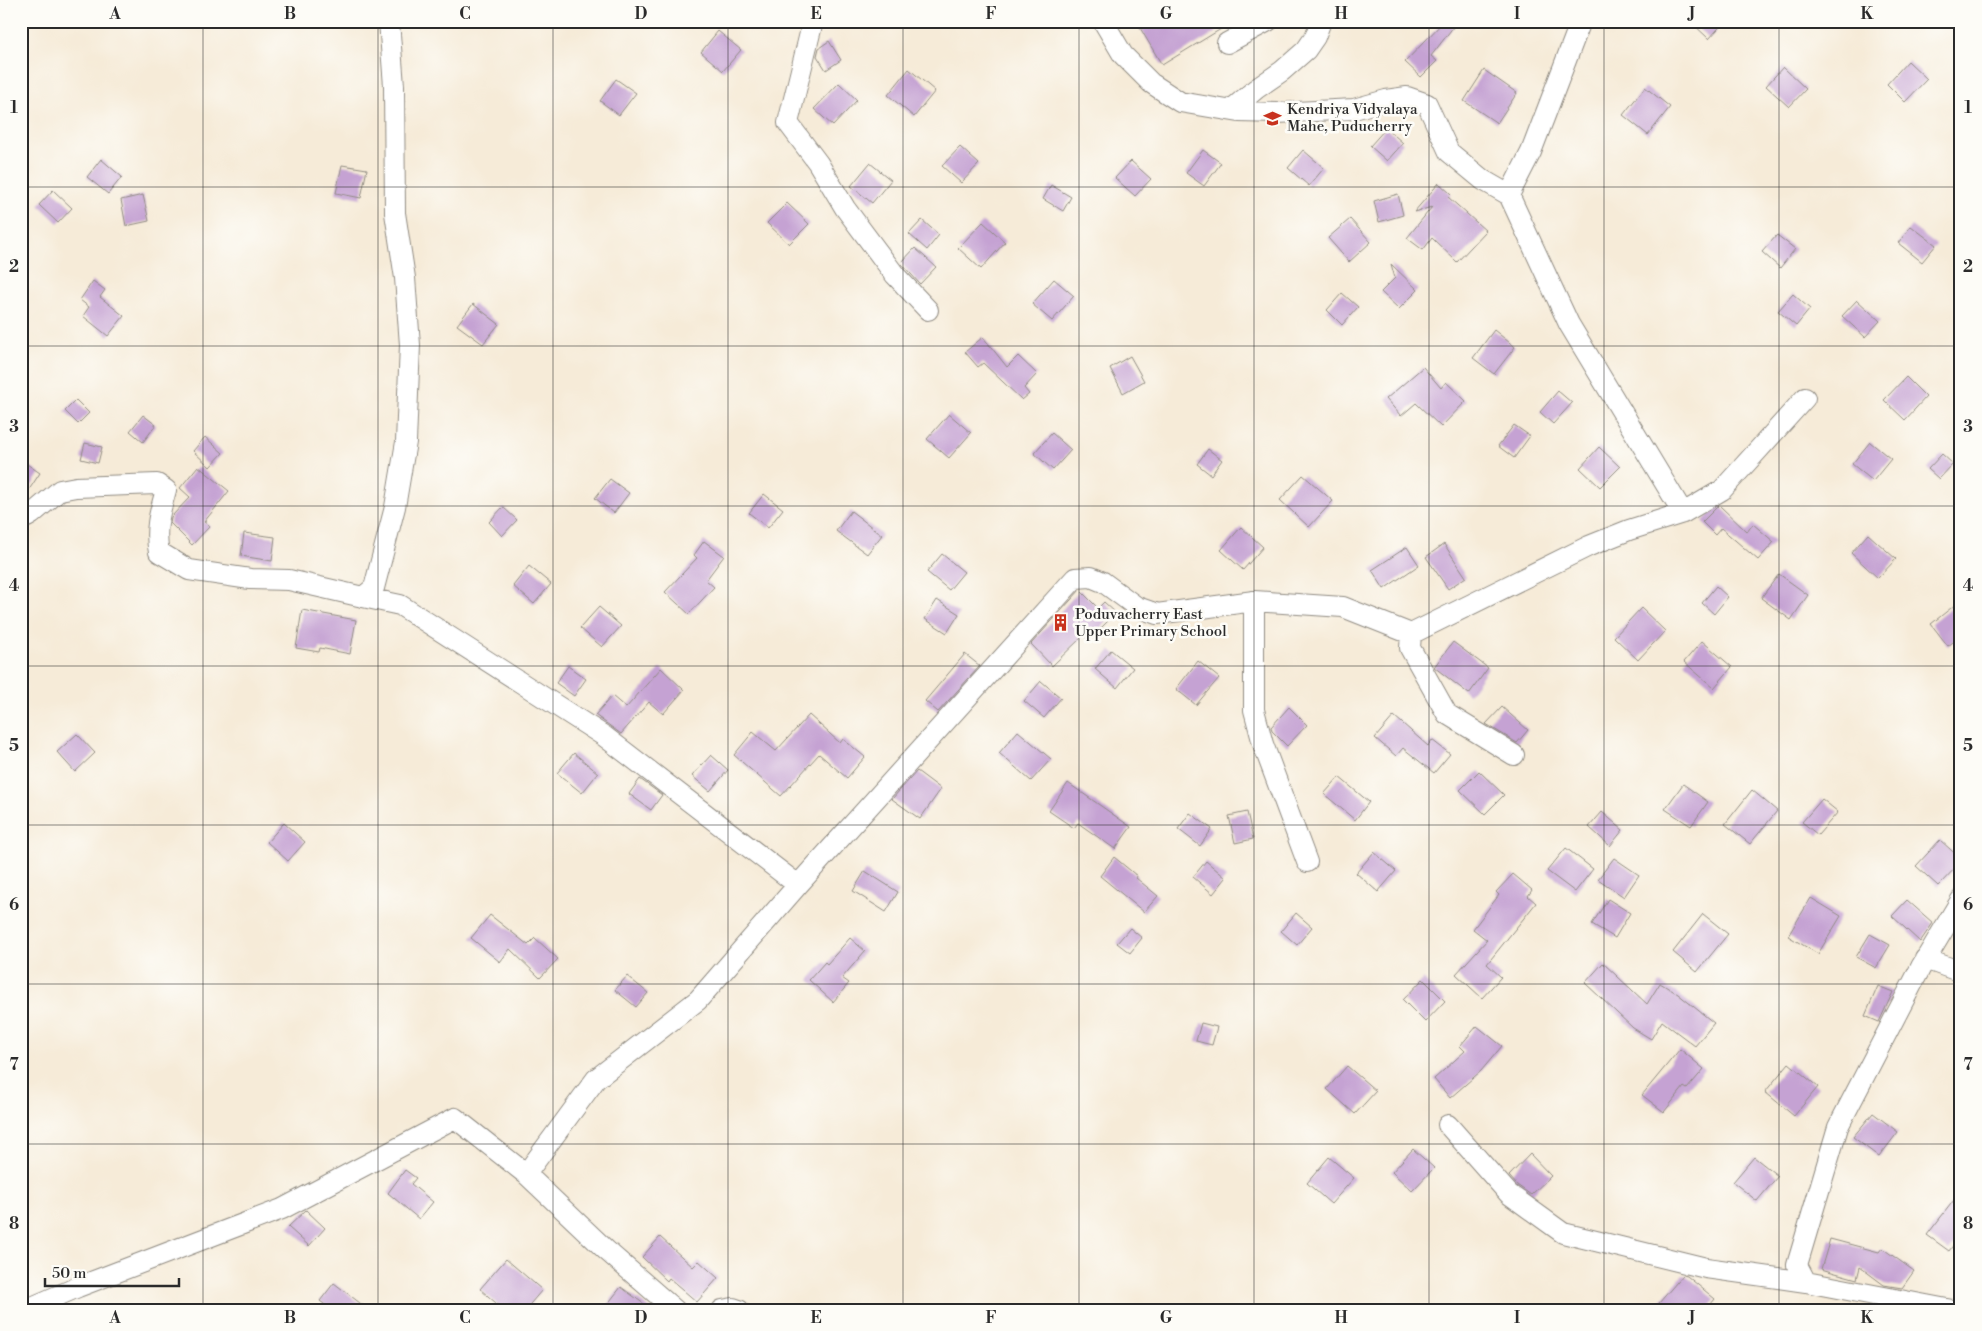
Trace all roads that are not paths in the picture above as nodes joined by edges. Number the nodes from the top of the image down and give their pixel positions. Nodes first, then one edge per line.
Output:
1 (389, 21) edge
2 (813, 21) edge
3 (1103, 21) edge
4 (1268, 21) edge
5 (1321, 21) edge
6 (1581, 21) edge
7 (1227, 43) dead end
8 (1231, 110) junction
9 (1509, 195) junction
10 (928, 310) dead end
11 (1805, 398) dead end
12 (1683, 513) junction
13 (21, 516) edge
14 (364, 597) junction
15 (1254, 601) junction
16 (1411, 634) junction
17 (1514, 755) dead end
18 (1307, 862) dead end
19 (798, 885) junction
20 (1961, 900) edge
21 (1925, 959) junction
22 (1961, 972) edge
23 (1448, 1125) dead end
24 (526, 1174) junction
25 (1806, 1282) junction
26 (1914, 1306) edge
27 (25, 1310) edge
28 (675, 1310) edge
29 (722, 1310) edge
30 (739, 1310) edge
31 (1952, 1310) edge

1 - 14 street
2 - 10 street
3 - 8 street
4 - 7 street
5 - 8 street
6 - 9 street
8 - 9 street
9 - 12 street
11 - 12 street
12 - 16 street
13 - 14 street
14 - 19 street
15 - 16 street
15 - 18 street
15 - 19 street
16 - 17 street
19 - 24 street
20 - 21 street
21 - 22 street
21 - 25 street
23 - 25 street
24 - 27 street
24 - 28 street
25 - 26 street
26 - 31 street
29 - 30 street

